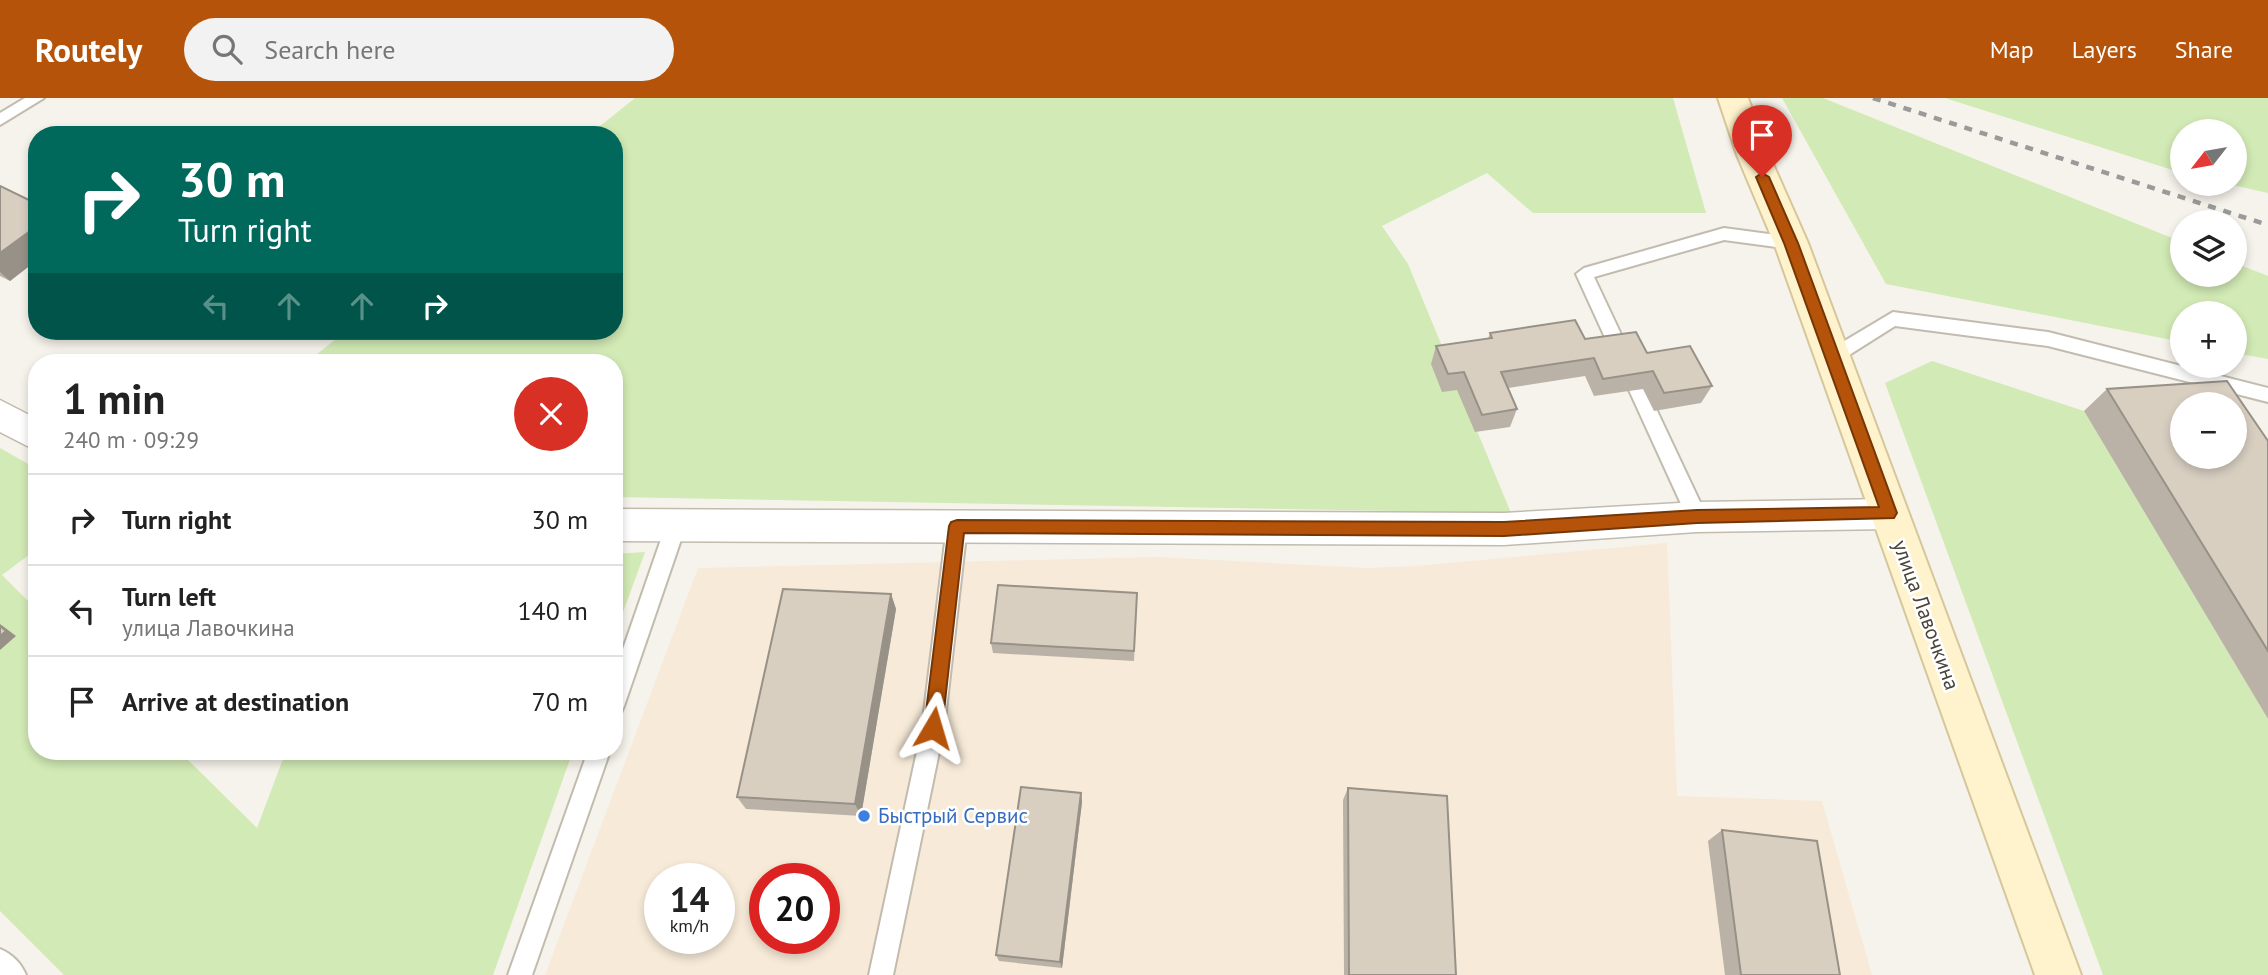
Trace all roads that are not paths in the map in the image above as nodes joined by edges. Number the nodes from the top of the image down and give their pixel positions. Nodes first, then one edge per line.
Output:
1 (36, 98) edge
2 (1733, 98) edge
3 (0, 120) edge
4 (1791, 243) junction
5 (1832, 357) junction
6 (2268, 395) edge
7 (0, 414) edge
8 (28, 431) edge
9 (1889, 513) junction
10 (1697, 517) junction
11 (623, 525) edge
12 (676, 525) junction
13 (957, 526) junction
14 (623, 680) edge
15 (596, 760) edge
16 (0, 961) edge
17 (13, 975) edge
18 (520, 975) edge
19 (881, 975) edge
20 (2058, 975) edge

1 - 3 lane
2 - 4 main road, улица Лавочкина
4 - 5 main road, улица Лавочкина
4 - 10 lane
5 - 6 lane
5 - 9 main road, улица Лавочкина
7 - 8 street
9 - 10 street
9 - 20 main road, улица Лавочкина
10 - 13 street
11 - 12 street
12 - 13 street
12 - 14 lane
13 - 19 lane
15 - 18 lane
16 - 17 lane

